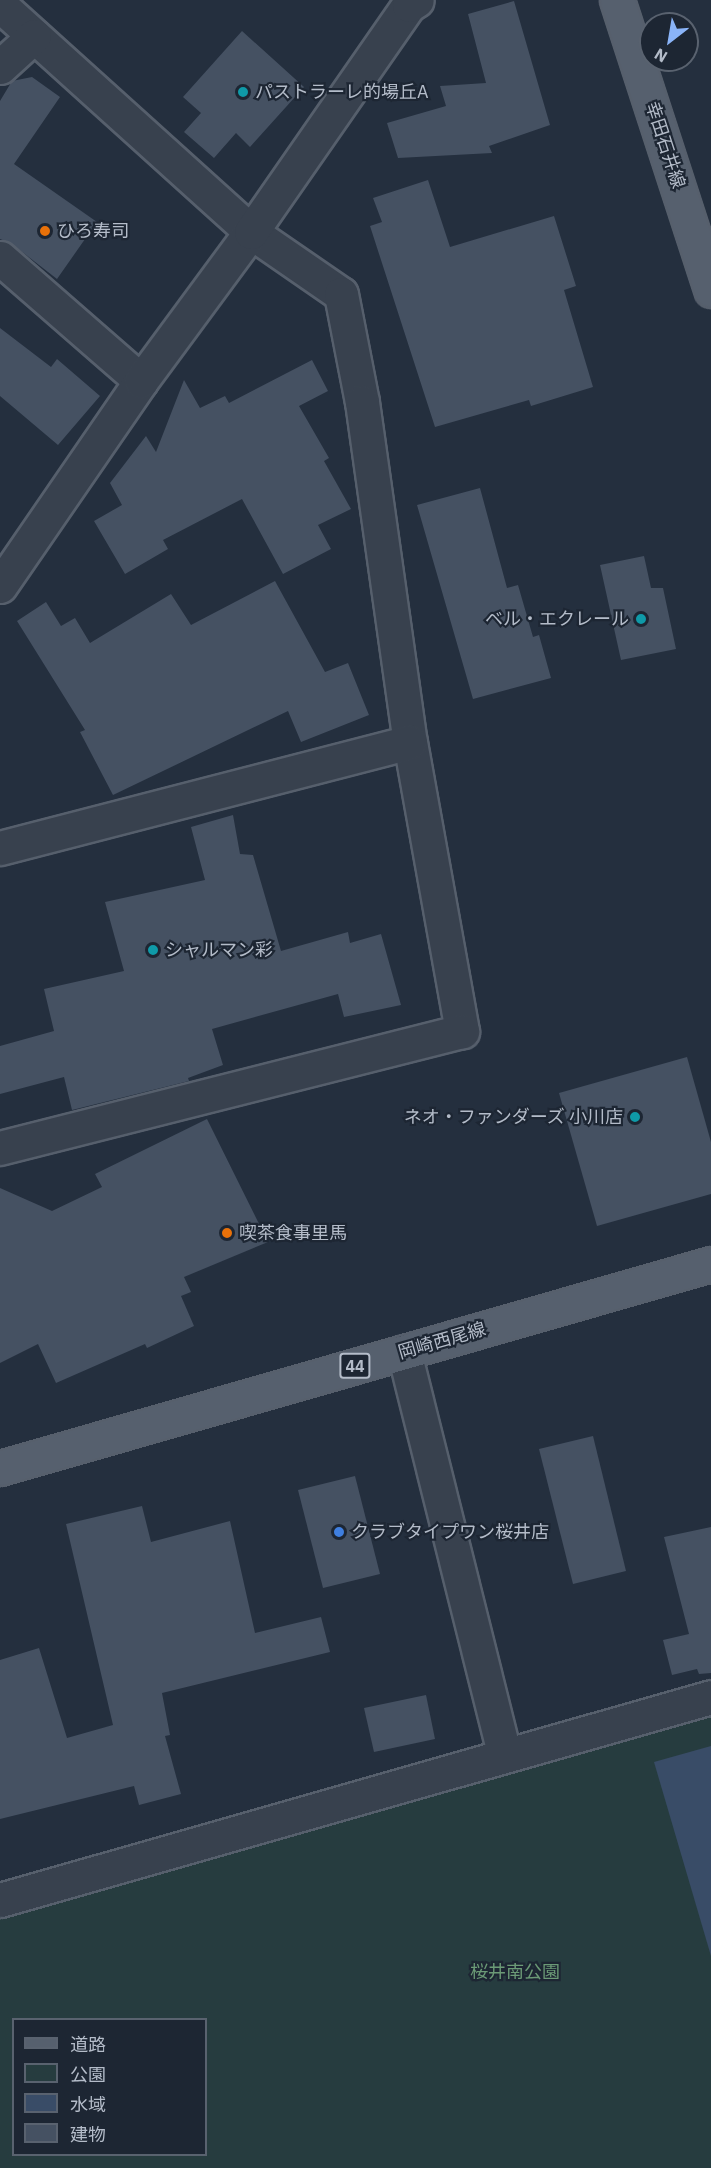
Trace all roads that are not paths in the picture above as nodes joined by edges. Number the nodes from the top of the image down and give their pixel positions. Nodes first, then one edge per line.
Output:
1 (617, 0) edge
2 (410, 2) edge
3 (0, 5) edge
4 (34, 36) junction
5 (0, 67) edge
6 (251, 232) junction
7 (704, 240) edge
8 (0, 258) edge
9 (711, 290) edge
10 (141, 381) junction
11 (0, 586) edge
12 (410, 742) junction
13 (0, 848) edge
14 (0, 1148) edge
15 (711, 1264) edge
16 (404, 1352) junction
17 (0, 1468) edge
18 (711, 1697) edge
19 (504, 1755) junction
20 (0, 1900) edge

1 - 7 main road, 幸田石井線
2 - 6 street
3 - 4 street
4 - 5 street
4 - 6 street
6 - 10 street
6 - 12 street
7 - 9 main road, 幸田石井線
8 - 10 street
10 - 11 street
12 - 13 street
12 - 14 street
15 - 16 main road, 岡崎西尾線 / 44
16 - 17 main road, 岡崎西尾線 / 44
16 - 19 street
18 - 19 street
19 - 20 street

